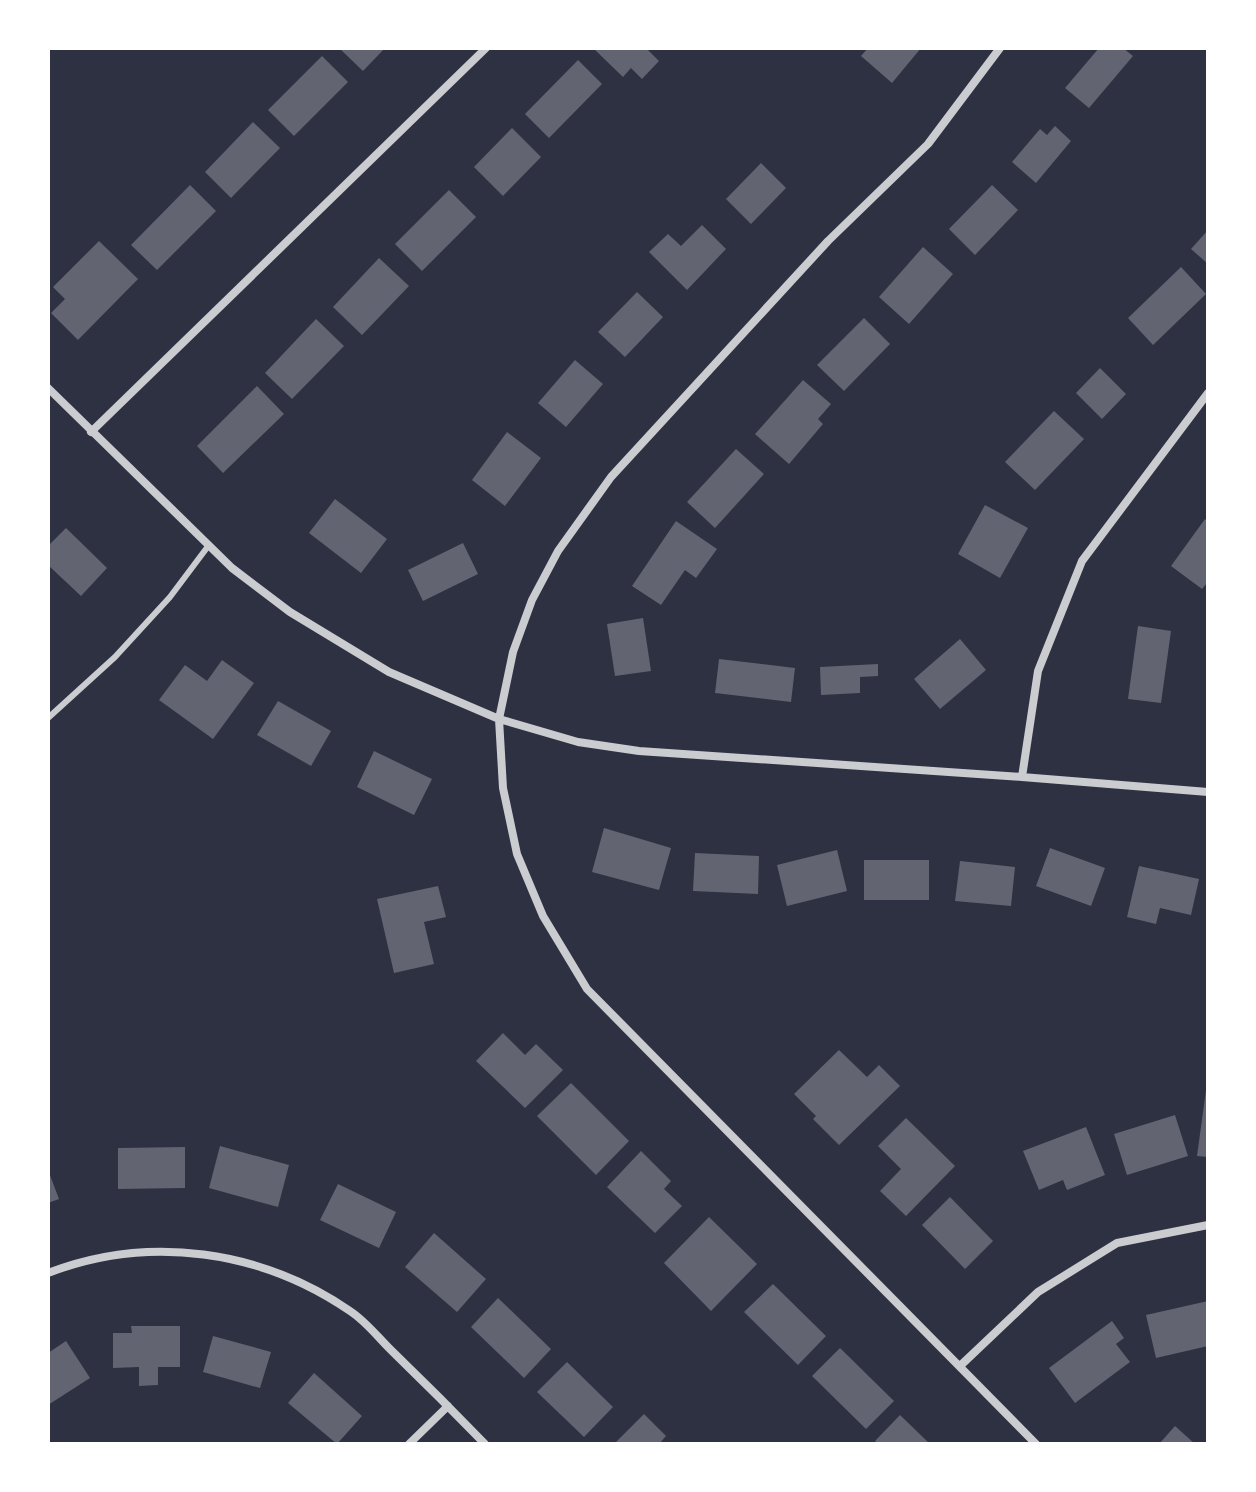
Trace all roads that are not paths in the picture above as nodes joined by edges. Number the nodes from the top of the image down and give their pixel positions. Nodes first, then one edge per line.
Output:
1 (486, 48) edge
2 (1000, 48) edge
3 (48, 388) edge
4 (1208, 393) edge
5 (91, 432) junction
6 (209, 545) junction
7 (48, 718) edge
8 (499, 719) junction
9 (1022, 777) junction
10 (1208, 792) edge
11 (1208, 1225) edge
12 (48, 1273) edge
13 (960, 1366) junction
14 (448, 1406) junction
15 (409, 1444) edge
16 (485, 1444) edge
17 (1036, 1444) edge

1 - 5 street
2 - 8 street
3 - 5 street
4 - 9 street
5 - 6 street
6 - 7 lane
6 - 8 street
8 - 9 street
8 - 13 street
9 - 10 street
11 - 13 street
12 - 14 street
13 - 17 street
14 - 15 street
14 - 16 street

